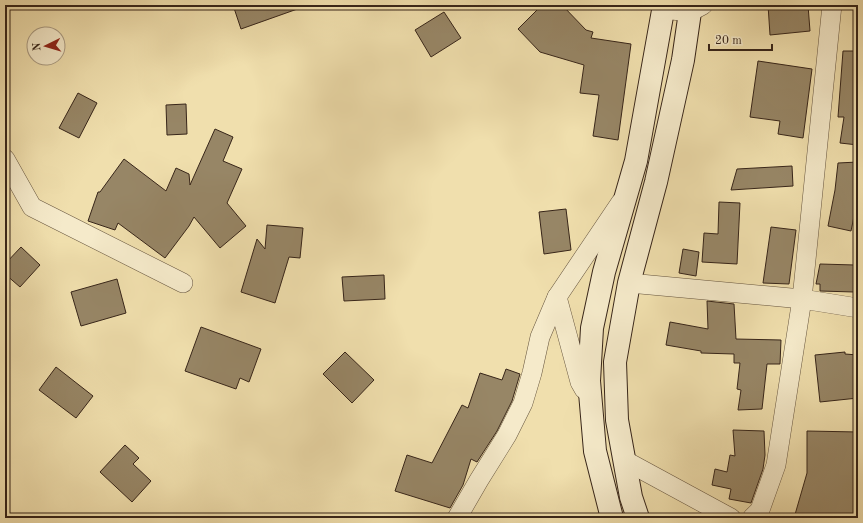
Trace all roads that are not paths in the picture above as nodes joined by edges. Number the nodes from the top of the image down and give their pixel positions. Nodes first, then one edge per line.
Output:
1 (832, 5) edge
2 (663, 7) edge
3 (694, 7) edge
4 (646, 106) junction
5 (671, 114) junction
6 (5, 159) edge
7 (626, 194) junction
8 (183, 283) dead end
9 (629, 283) junction
10 (557, 297) junction
11 (802, 299) junction
12 (858, 308) edge
13 (590, 394) junction
14 (624, 460) junction
15 (457, 518) edge
16 (612, 518) edge
17 (638, 518) edge
18 (731, 518) edge
19 (752, 518) edge

1 - 11 street
2 - 3 street
2 - 4 main road
3 - 5 main road
4 - 5 main road
4 - 7 main road
5 - 9 main road
6 - 8 street
7 - 10 street
7 - 13 main road
9 - 11 street
9 - 14 main road
10 - 13 street
10 - 15 street
11 - 12 street
11 - 19 street
13 - 16 main road
14 - 17 main road
14 - 18 street

